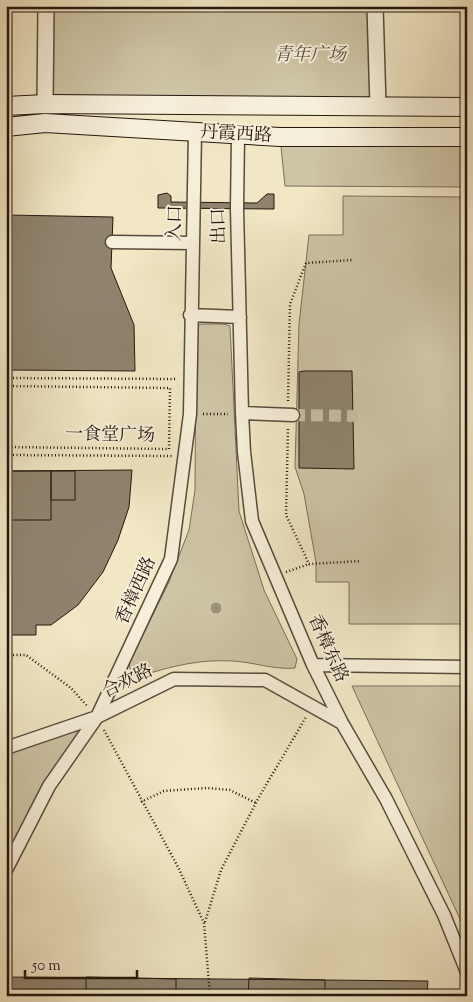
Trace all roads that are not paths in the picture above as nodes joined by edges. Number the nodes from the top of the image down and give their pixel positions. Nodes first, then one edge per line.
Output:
1 (46, 6) edge
2 (375, 6) edge
3 (46, 104) junction
4 (6, 106) edge
5 (378, 106) junction
6 (467, 106) edge
7 (6, 127) edge
8 (194, 132) junction
9 (238, 135) junction
10 (467, 136) edge
11 (112, 242) dead end
12 (193, 243) junction
13 (190, 315) junction
14 (240, 317) junction
15 (242, 413) junction
16 (293, 414) tunnel mouth
17 (313, 666) junction
18 (467, 667) edge
19 (97, 717) junction
20 (342, 723) junction
21 (6, 748) edge
22 (6, 870) edge
23 (467, 972) edge

1 - 3 street
2 - 5 street
3 - 4 main road, 丹霞西路
3 - 5 main road, 丹霞西路
5 - 6 main road, 丹霞西路
7 - 8 main road, 丹霞西路
8 - 9 main road, 丹霞西路
8 - 12 street, 入口
9 - 10 main road, 丹霞西路
9 - 14 street, 出口
11 - 12 street
12 - 13 street, 入口
13 - 14 street
13 - 19 street, 香樟西路
14 - 15 street, 香樟东路
15 - 16 street
15 - 17 street, 香樟东路
17 - 18 street
17 - 20 street, 香樟东路
19 - 20 street, 合欢路
19 - 21 street
19 - 22 street, 合欢路
20 - 23 street, 香樟东路

